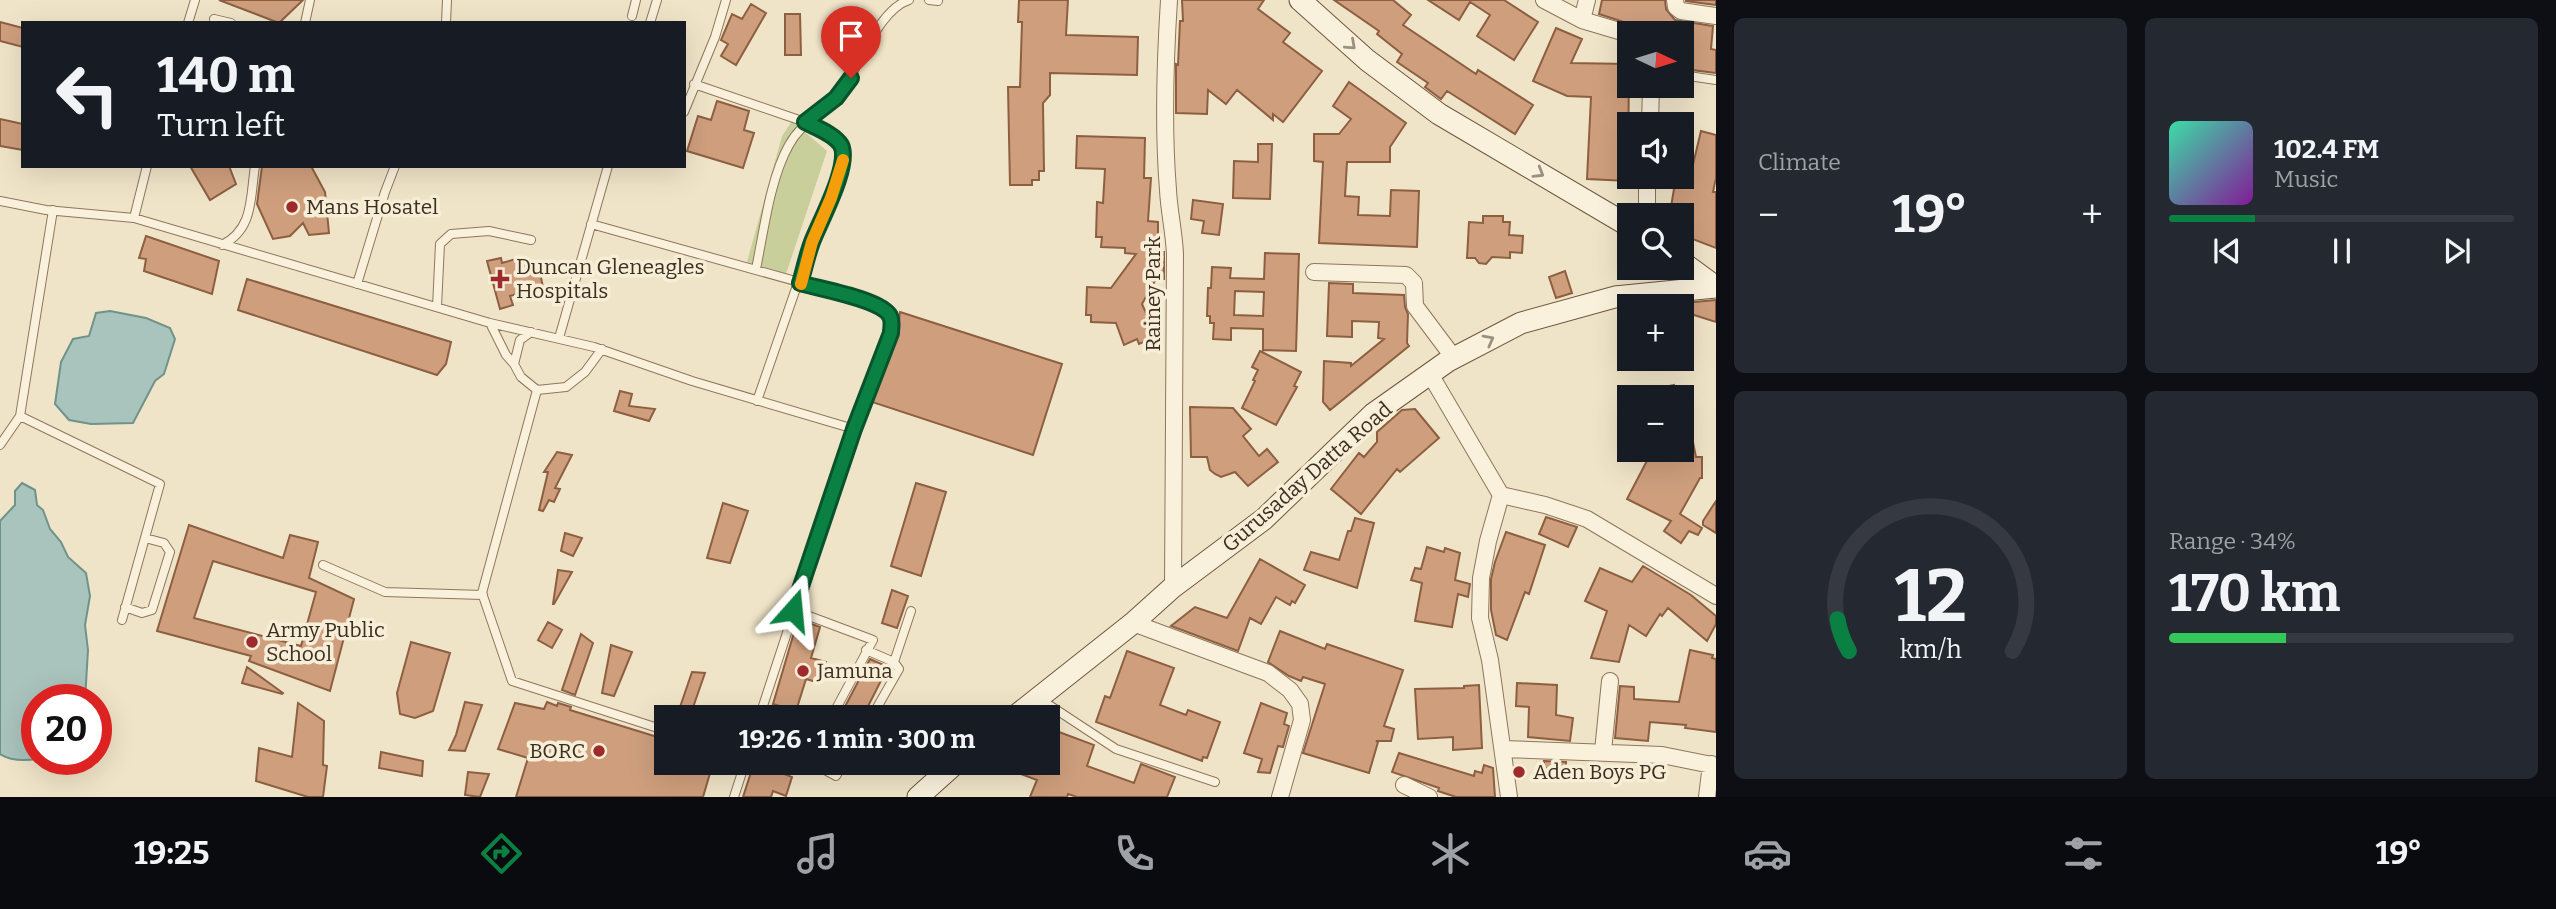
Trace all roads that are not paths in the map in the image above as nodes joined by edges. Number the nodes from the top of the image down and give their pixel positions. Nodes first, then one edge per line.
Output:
1 (195, 0) edge
2 (310, 0) edge
3 (447, 0) edge
4 (636, 0) edge
5 (657, 0) edge
6 (726, 0) edge
7 (909, 0) edge
8 (1169, 0) edge
9 (1300, 0) edge
10 (1544, 0) edge
11 (1587, 0) edge
12 (1675, 0) edge
13 (632, 16) dead end
14 (1716, 16) edge
15 (214, 19) dead end
16 (1582, 20) junction
17 (189, 21) edge
18 (222, 21) edge
19 (305, 21) edge
20 (446, 21) edge
21 (651, 21) edge
22 (1617, 30) edge
23 (1694, 77) edge
24 (1716, 80) edge
25 (694, 84) junction
26 (686, 106) edge
27 (805, 122) junction
28 (146, 168) edge
29 (255, 168) edge
30 (394, 168) edge
31 (607, 168) edge
32 (0, 201) edge
33 (53, 210) junction
34 (134, 218) junction
35 (1617, 219) edge
36 (591, 224) junction
37 (531, 240) dead end
38 (222, 245) junction
39 (756, 269) junction
40 (1694, 271) edge
41 (1314, 272) dead end
42 (800, 283) junction
43 (357, 284) junction
44 (1716, 287) edge
45 (437, 307) junction
46 (490, 323) junction
47 (531, 332) junction
48 (559, 338) junction
49 (602, 349) junction
50 (1454, 358) junction
51 (514, 364) junction
52 (1430, 374) junction
53 (537, 390) junction
54 (757, 401) junction
55 (20, 416) junction
56 (854, 429) junction
57 (0, 445) edge
58 (1501, 495) junction
59 (145, 538) junction
60 (323, 565) dead end
61 (1173, 587) junction
62 (483, 595) junction
63 (1716, 596) edge
64 (125, 607) junction
65 (793, 610) junction
66 (911, 611) dead end
67 (122, 620) dead end
68 (1133, 622) junction
69 (866, 650) junction
70 (894, 662) junction
71 (1610, 681) dead end
72 (1038, 698) junction
73 (763, 705) edge
74 (838, 705) edge
75 (878, 705) edge
76 (1029, 705) edge
77 (654, 727) edge
78 (1503, 749) junction
79 (1603, 751) junction
80 (1714, 765) edge
81 (741, 775) edge
82 (943, 775) edge
83 (1215, 782) dead end
84 (1404, 785) dead end
85 (734, 797) edge
86 (918, 797) edge
87 (1280, 797) edge
88 (1429, 797) edge
89 (1509, 797) edge
90 (1707, 797) edge

1 - 17 lane
2 - 19 lane
3 - 20 lane
4 - 13 lane
5 - 21 lane
6 - 25 lane
7 - 27 lane
8 - 61 street, Rainey Park
9 -> 35 street
10 - 16 street
11 - 16 street
12 - 14 street
15 - 18 lane
16 - 22 street
23 - 24 lane
25 - 26 lane
25 - 27 lane
27 - 39 lane
27 - 42 lane
28 - 34 lane
29 - 38 lane
30 - 43 lane
31 - 36 lane
32 - 33 lane
33 - 34 lane
33 - 55 lane
34 - 38 lane
36 - 39 lane
36 - 48 lane
37 - 45 lane
38 - 43 lane
39 - 42 lane
40 - 44 street
41 - 50 street
42 - 54 lane
42 - 56 lane
43 - 45 lane
50 -> 44 street, Gurusaday Datta Road
45 - 46 lane
46 - 47 lane
46 - 51 lane
47 - 48 lane
47 - 51 lane
48 - 49 lane
49 - 53 lane
49 - 54 lane
50 - 52 street, Gurusaday Datta Road
51 - 53 lane
52 - 58 street
52 - 61 street, Gurusaday Datta Road
53 - 62 lane
54 - 56 lane
55 - 57 lane
55 - 59 lane
56 - 65 lane
58 - 63 street
58 - 78 street
59 - 64 lane
59 - 64 lane
60 - 62 lane
61 - 68 street, Gurusaday Datta Road
62 - 77 lane
64 - 67 lane
65 - 69 lane
65 - 73 lane
66 - 70 lane
68 - 72 street, Gurusaday Datta Road
68 - 87 street
69 - 70 lane
69 - 74 lane
70 - 75 lane
71 - 79 street
72 - 76 street, Gurusaday Datta Road
72 - 83 lane
78 - 79 street
78 - 89 street
79 - 80 street
80 - 90 street
81 - 85 lane
82 - 86 street
84 - 88 street

